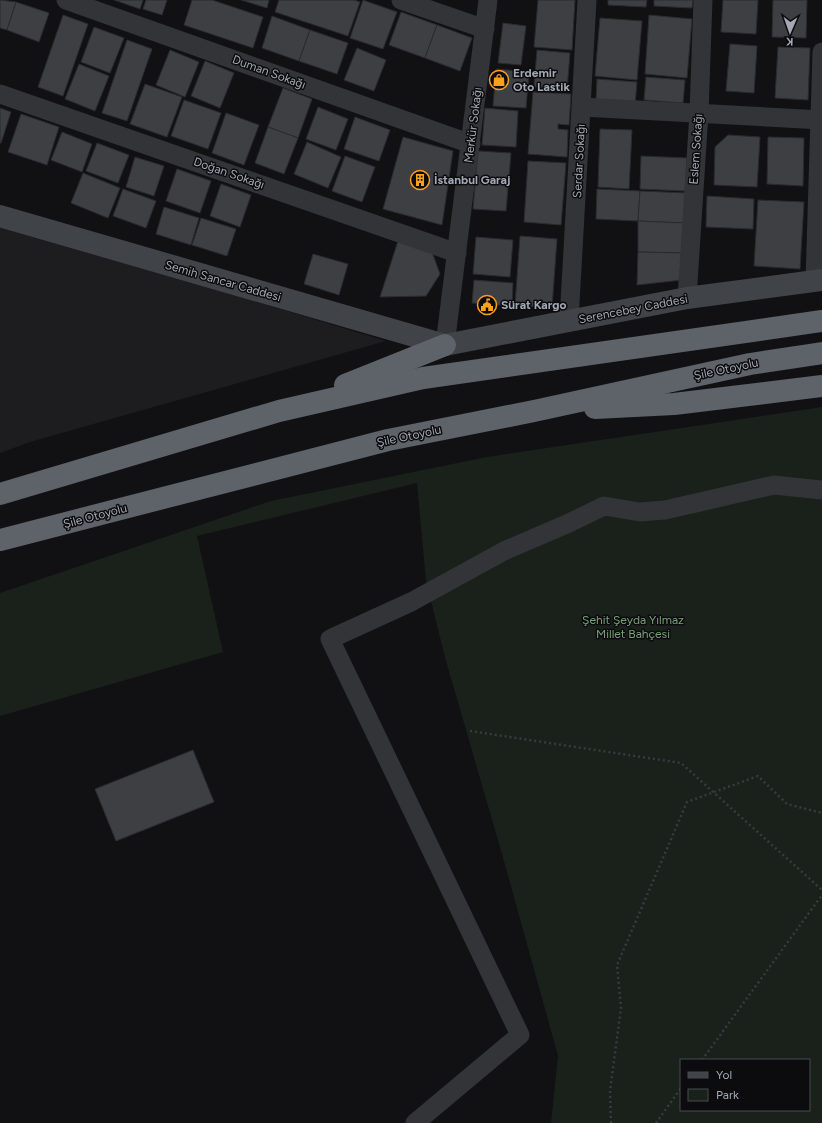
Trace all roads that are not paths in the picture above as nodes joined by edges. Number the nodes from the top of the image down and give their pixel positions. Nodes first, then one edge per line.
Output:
1 (66, 0) edge
2 (401, 0) edge
3 (488, 0) edge
4 (587, 0) edge
5 (703, 0) edge
6 (485, 29) junction
7 (822, 52) edge
8 (0, 94) edge
9 (582, 107) junction
10 (699, 113) junction
11 (821, 120) edge
12 (471, 144) junction
13 (0, 216) edge
14 (457, 253) junction
15 (818, 281) edge
16 (687, 298) junction
17 (569, 321) junction
18 (822, 321) edge
19 (445, 345) junction
20 (822, 353) edge
21 (822, 386) edge
22 (279, 411) junction
23 (534, 411) junction
24 (822, 490) edge
25 (0, 494) edge
26 (0, 540) edge
27 (415, 1123) edge

1 - 12 street, Duman Sokağı
2 - 6 street
3 - 6 street, Merkür Sokağı
4 - 9 street, Serdar Sokağı
5 - 10 street, Eslem Sokağı
6 - 12 street, Merkür Sokağı
7 - 11 street
8 - 14 street, Doğan Sokağı
9 - 10 street
9 - 17 street, Serdar Sokağı
10 - 11 street
10 - 16 street, Eslem Sokağı
11 - 15 street
12 - 14 street, Merkür Sokağı
13 - 19 street, Semih Sancar Caddesi
14 - 19 street, Merkür Sokağı
15 - 16 street, Serencebey Caddesi
16 - 17 street, Serencebey Caddesi
17 - 19 street, Serencebey Caddesi
18 - 22 highway
19 - 22 highway
20 - 23 highway, Şile Otoyolu
21 - 23 highway
22 - 25 highway
23 - 26 highway, Şile Otoyolu
24 - 27 street

